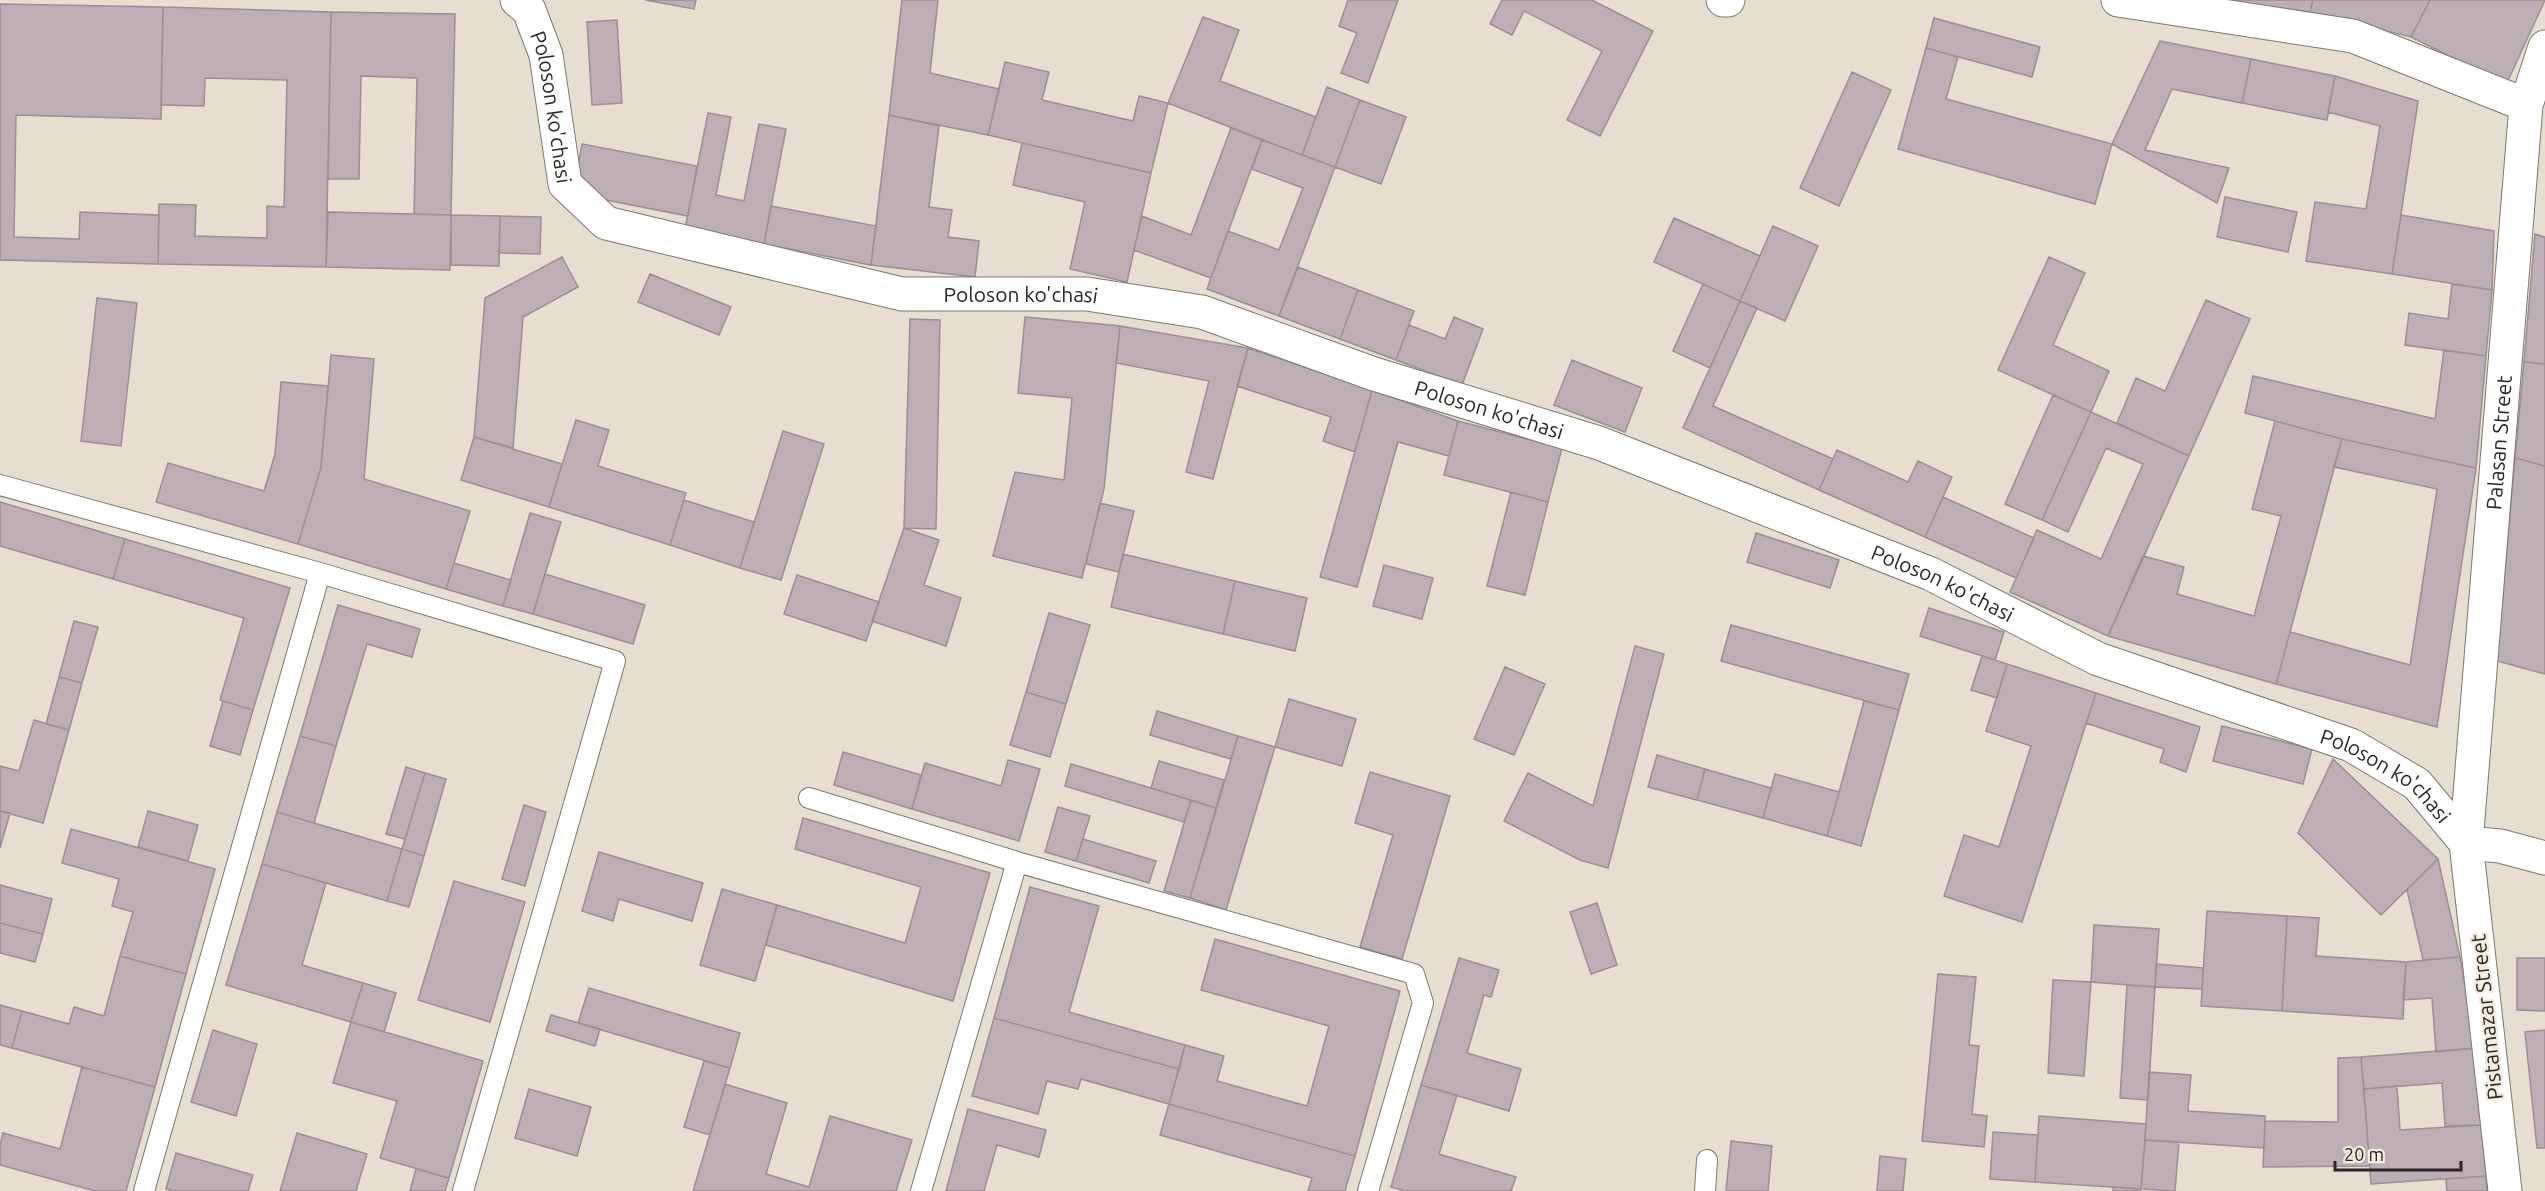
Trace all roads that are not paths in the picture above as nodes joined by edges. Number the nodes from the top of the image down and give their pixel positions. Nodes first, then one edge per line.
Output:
1 (517, 0) edge
2 (1723, 0) edge
3 (1728, 0) edge
4 (2118, 0) edge
5 (2545, 47) edge
6 (2526, 105) junction
7 (0, 485) edge
8 (320, 573) junction
9 (809, 798) dead end
10 (2466, 843) junction
11 (2545, 858) edge
12 (1017, 862) junction
13 (1707, 1160) dead end
14 (144, 1191) edge
15 (463, 1191) edge
16 (921, 1191) edge
17 (1368, 1191) edge
18 (1705, 1191) edge
19 (2505, 1191) edge

1 - 10 street, Poloson ko'chasi
2 - 3 street
4 - 6 street
5 - 6 street, Palasan Street
6 - 10 street, Palasan Street
7 - 8 lane
8 - 14 lane
8 - 15 lane
9 - 12 lane
10 - 11 street, Poloson ko'chasi
10 - 19 street, Pistamazar Street
12 - 16 lane
12 - 17 lane
13 - 18 lane

